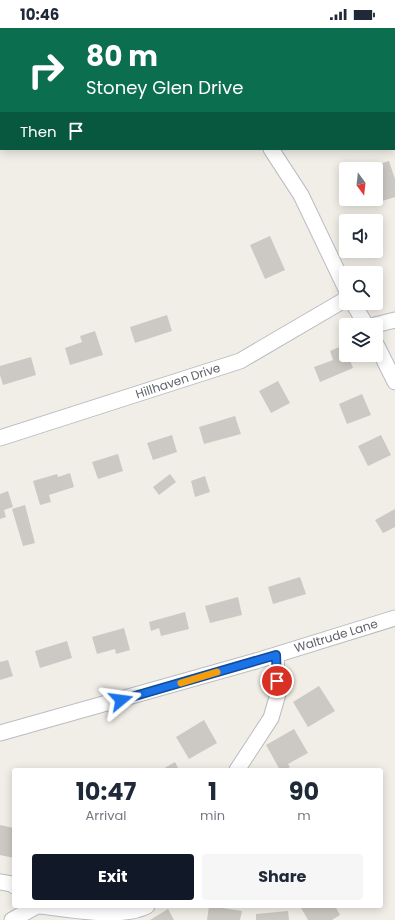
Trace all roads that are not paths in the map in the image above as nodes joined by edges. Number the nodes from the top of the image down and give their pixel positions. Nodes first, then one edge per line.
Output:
1 (272, 150) edge
2 (339, 274) edge
3 (339, 303) edge
4 (395, 320) edge
5 (383, 323) edge
6 (383, 358) edge
7 (395, 382) edge
8 (0, 438) edge
9 (395, 618) edge
10 (276, 655) junction
11 (0, 734) edge
12 (238, 768) edge
13 (0, 882) edge
14 (12, 884) edge
15 (34, 908) edge
16 (56, 908) edge
17 (144, 908) edge
18 (12, 920) edge

1 - 2 street
3 - 8 street, Hillhaven Drive
4 - 5 street
6 - 7 street
9 - 10 street, Waltrude Lane
10 - 11 street, Waltrude Lane
10 - 12 street
13 - 14 street
15 - 18 street
16 - 17 street

